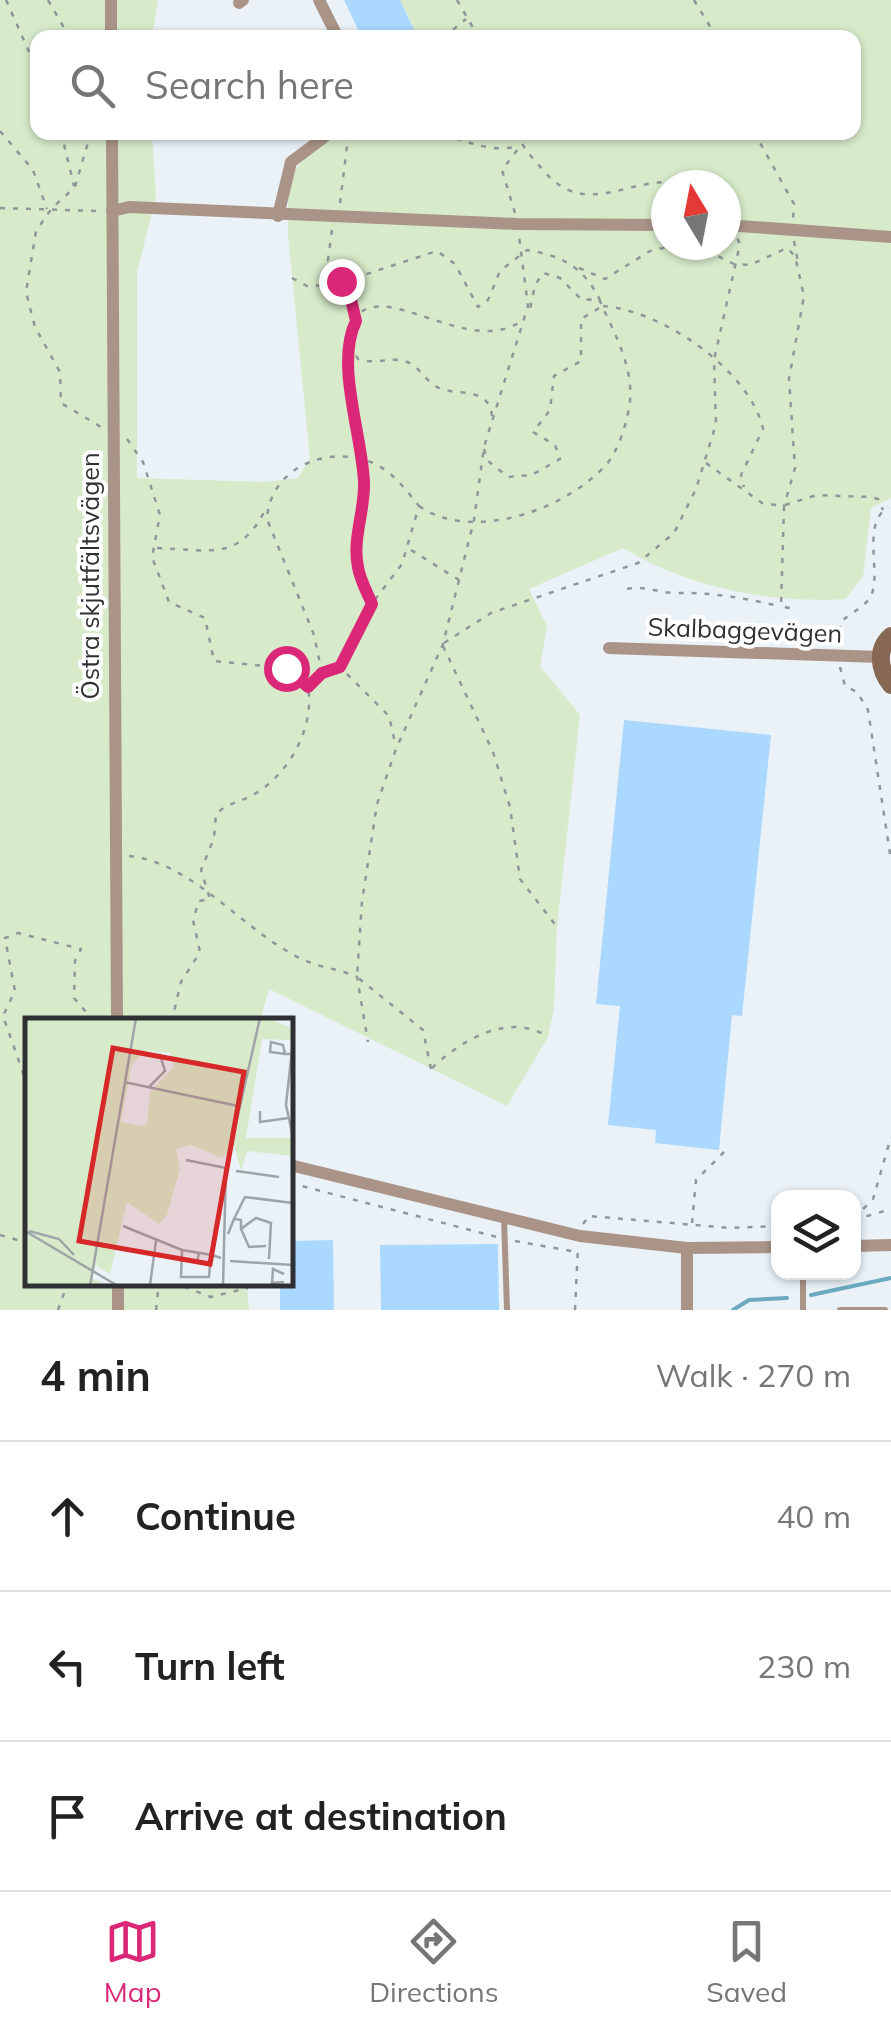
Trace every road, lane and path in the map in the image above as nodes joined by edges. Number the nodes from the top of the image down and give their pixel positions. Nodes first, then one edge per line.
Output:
1 (6, 0) edge
2 (48, 0) edge
3 (111, 0) edge
4 (318, 0) edge
5 (457, 0) edge
6 (694, 0) edge
7 (467, 18) junction
8 (65, 30) edge
9 (112, 30) edge
10 (334, 30) edge
11 (453, 30) edge
12 (474, 30) edge
13 (712, 30) edge
14 (30, 54) edge
15 (0, 131) edge
16 (63, 140) edge
17 (89, 140) edge
18 (112, 140) edge
19 (321, 140) edge
20 (351, 140) edge
21 (455, 140) edge
22 (519, 140) edge
23 (758, 140) edge
24 (521, 145) junction
25 (651, 184) edge
26 (75, 187) junction
27 (0, 208) edge
28 (49, 208) junction
29 (112, 211) junction
30 (278, 216) junction
31 (336, 218) junction
32 (517, 224) junction
33 (651, 225) edge
34 (741, 226) edge
35 (792, 229) junction
36 (891, 237) edge
37 (753, 238) dead end
38 (651, 252) edge
39 (521, 254) junction
40 (726, 260) edge
41 (734, 264) junction
42 (578, 267) junction
43 (800, 270) junction
44 (292, 278) dead end
45 (346, 278) junction
46 (599, 299) junction
47 (602, 306) junction
48 (526, 316) junction
49 (356, 321) junction
50 (350, 346) junction
51 (714, 360) junction
52 (492, 419) junction
53 (112, 431) junction
54 (484, 447) junction
55 (362, 461) junction
56 (705, 462) junction
57 (744, 487) junction
58 (268, 505) junction
59 (419, 506) junction
60 (784, 506) junction
61 (888, 507) dead end
62 (882, 510) junction
63 (474, 520) junction
64 (155, 548) junction
65 (410, 549) junction
66 (596, 578) junction
67 (459, 580) junction
68 (602, 585) dead end
69 (627, 588) dead end
70 (372, 604) junction
71 (780, 606) junction
72 (796, 610) dead end
73 (891, 636) edge
74 (443, 644) junction
75 (609, 648) dead end
76 (839, 655) junction
77 (880, 657) junction
78 (340, 667) junction
79 (322, 673) junction
80 (891, 685) edge
81 (308, 687) junction
82 (396, 749) junction
83 (116, 855) junction
84 (891, 860) edge
85 (210, 899) junction
86 (557, 927) dead end
87 (357, 977) junction
88 (91, 1018) edge
89 (118, 1018) edge
90 (172, 1018) edge
91 (548, 1037) dead end
92 (368, 1042) dead end
93 (25, 1078) edge
94 (891, 1137) edge
95 (724, 1152) dead end
96 (292, 1164) edge
97 (292, 1184) edge
98 (891, 1209) edge
99 (861, 1212) edge
100 (504, 1217) junction
101 (861, 1217) edge
102 (584, 1220) dead end
103 (692, 1225) junction
104 (771, 1226) edge
105 (0, 1235) edge
106 (505, 1239) junction
107 (25, 1241) edge
108 (891, 1245) edge
109 (861, 1246) edge
110 (687, 1248) junction
111 (771, 1248) edge
112 (804, 1280) edge
113 (67, 1285) edge
114 (159, 1285) edge
115 (180, 1285) edge
116 (248, 1288) dead end
117 (58, 1310) edge
118 (156, 1310) edge
119 (507, 1310) edge
120 (575, 1310) edge
121 (687, 1310) edge
122 (803, 1310) edge
123 (840, 1310) edge
124 (885, 1310) edge

1 - 14 path
2 - 8 path
3 - 9 street
4 - 10 street
5 - 7 path
6 - 13 path
7 - 11 path
7 - 12 path
15 - 28 path
16 - 26 path
17 - 26 path
18 - 29 street, Östra skjutfältsvägen
19 - 30 street
20 - 31 path
21 - 24 path
22 - 24 path
23 - 35 path
24 - 25 path
24 - 32 path
26 - 28 path
27 - 28 path
28 - 29 path
28 - 53 path
29 - 30 street
29 - 53 street, Östra skjutfältsvägen
30 - 31 street
31 - 32 street
31 - 45 path
32 - 33 street
32 - 39 path
34 - 35 street
35 - 36 street
35 - 43 path
37 - 41 path
38 - 42 path
39 - 42 path
39 - 45 path
39 - 48 path
40 - 41 path
41 - 43 path
41 - 51 path
42 - 46 path
43 - 60 path
44 - 45 path
45 - 49 path
46 - 47 path
46 - 48 path
47 - 51 path
47 - 54 path
47 - 63 path
48 - 49 path
48 - 52 path
49 - 50 path
50 - 52 path
50 - 55 path
51 - 56 path
51 - 57 path
52 - 54 path
53 - 64 path
53 - 83 street, Östra skjutfältsvägen
54 - 63 path
55 - 58 path
55 - 59 path
55 - 70 path
56 - 57 path
56 - 66 path
57 - 60 path
58 - 64 path
58 - 79 path
59 - 63 path
59 - 65 path
60 - 62 path
60 - 71 path
61 - 62 path
62 - 76 path
63 - 67 path
64 - 81 path
65 - 67 path
65 - 70 path
66 - 68 path
66 - 74 path
67 - 74 path
69 - 71 path
70 - 78 path
71 - 72 path
73 - 77 main road
74 - 82 path
74 - 86 path
75 - 76 street, Skalbaggevägen
76 - 77 street, Skalbaggevägen
76 - 84 path
77 - 80 main road
78 - 79 path
78 - 82 path
79 - 81 path
81 - 85 path
82 - 87 path
83 - 85 path
83 - 89 street, Östra skjutfältsvägen
85 - 87 path
85 - 90 path
87 - 91 path
87 - 92 path
88 - 93 path
94 - 99 path
95 - 103 path
96 - 100 street
97 - 106 path
98 - 101 path
100 - 106 lane
100 - 110 street
102 - 103 path
103 - 104 path
105 - 107 path
106 - 119 lane
106 - 120 path
108 - 109 street
110 - 111 street
110 - 121 street
112 - 122 lane
113 - 117 path
114 - 118 path
115 - 116 path
123 - 124 lane

